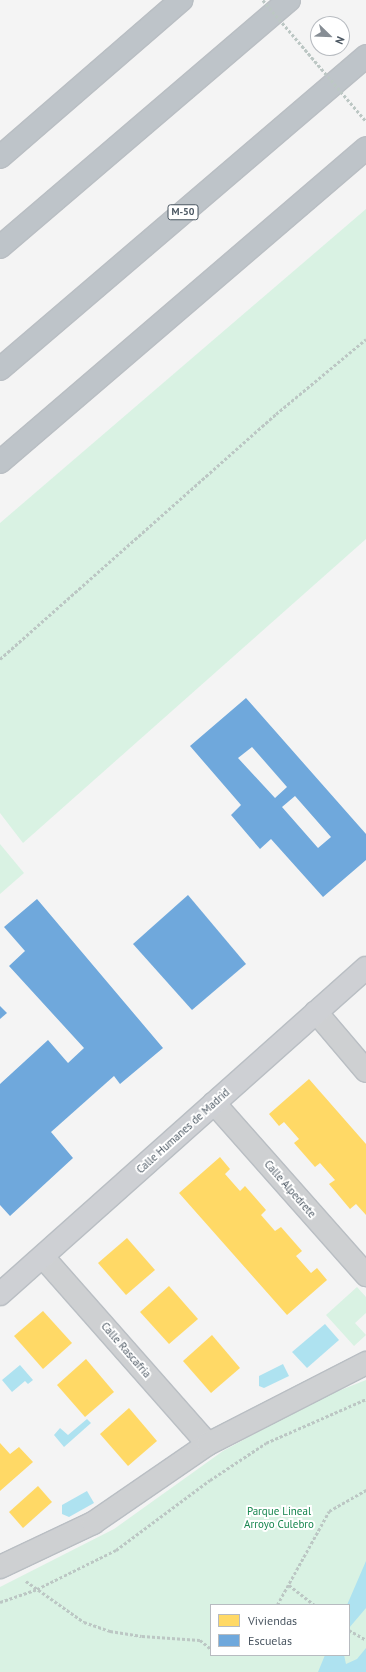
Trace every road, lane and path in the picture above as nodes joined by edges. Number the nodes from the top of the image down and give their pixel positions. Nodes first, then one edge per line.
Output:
1 (181, 0) edge
2 (263, 0) edge
3 (289, 0) edge
4 (366, 56) edge
5 (366, 121) edge
6 (366, 148) edge
7 (0, 157) edge
8 (0, 247) edge
9 (366, 339) edge
10 (0, 369) edge
11 (0, 462) edge
12 (0, 659) edge
13 (366, 968) edge
14 (316, 1012) junction
15 (366, 1071) edge
16 (214, 1103) junction
17 (43, 1257) junction
18 (366, 1275) edge
19 (0, 1294) edge
20 (366, 1363) edge
21 (366, 1399) edge
22 (208, 1444) junction
23 (366, 1490) edge
24 (2, 1563) edge
25 (289, 1585) junction
26 (36, 1589) junction
27 (0, 1602) edge
28 (278, 1604) edge
29 (314, 1604) edge
30 (350, 1631) edge
31 (366, 1640) edge
32 (210, 1648) edge

1 - 7 highway
2 - 5 path, bridge
3 - 8 highway
4 - 10 highway, M-50
6 - 11 highway
9 - 12 path
13 - 14 street, Calle Humanes de Madrid
14 - 15 street
14 - 16 street, Calle Humanes de Madrid
16 - 17 street, Calle Humanes de Madrid
16 - 18 street, Calle Alpedrete
17 - 19 street, Calle Humanes de Madrid
17 - 22 street, Calle Rascafria
20 - 22 street
21 - 26 path
22 - 24 street
23 - 25 path
25 - 28 path
25 - 29 path
26 - 27 path
26 - 32 path
30 - 31 path

